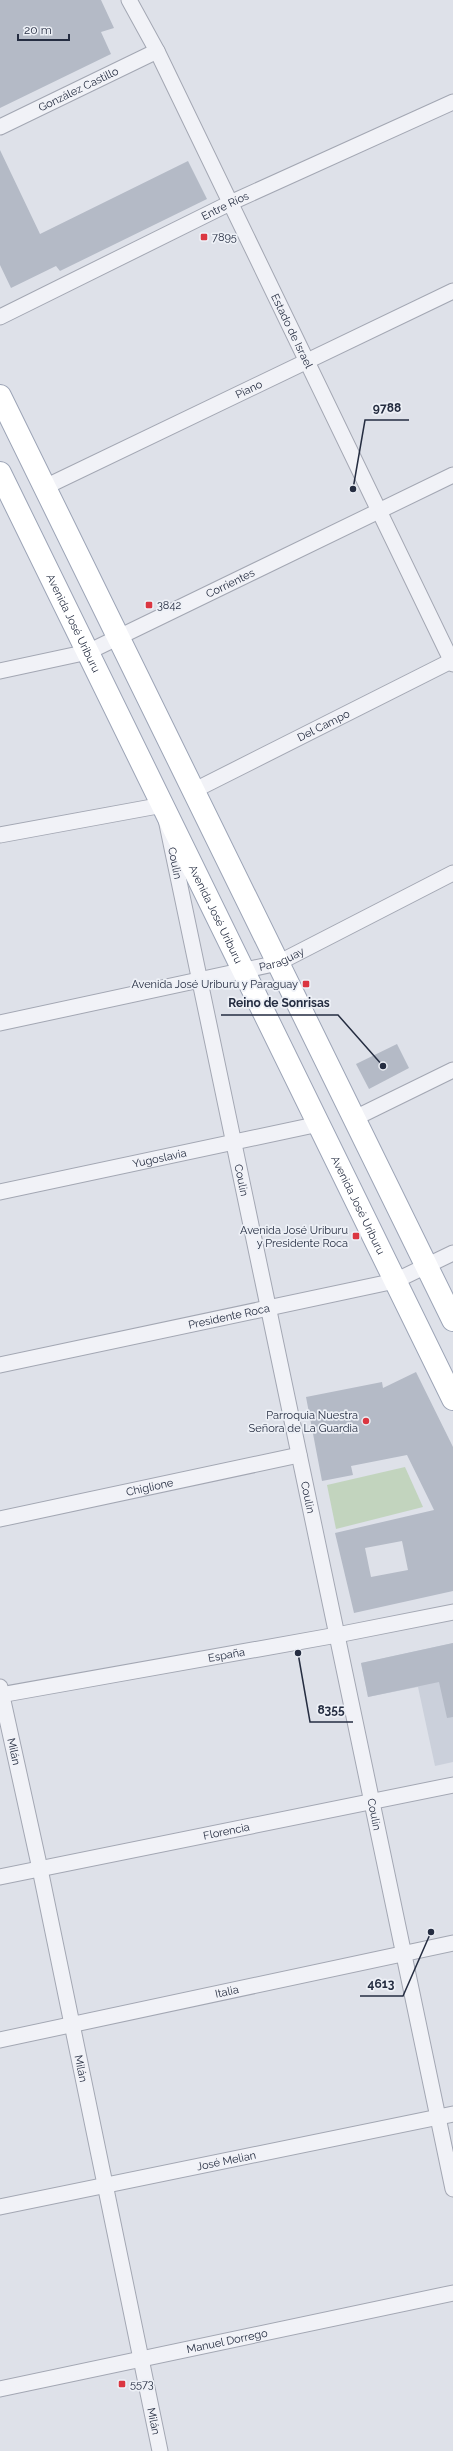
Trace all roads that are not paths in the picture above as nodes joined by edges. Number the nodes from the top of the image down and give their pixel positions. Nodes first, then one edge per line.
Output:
1 (129, 0) edge
2 (157, 51) junction
3 (453, 102) edge
4 (0, 127) edge
5 (230, 203) junction
6 (453, 291) edge
7 (0, 317) edge
8 (306, 363) junction
9 (0, 396) edge
10 (0, 473) edge
11 (453, 475) edge
12 (45, 487) junction
13 (6, 499) edge
14 (379, 510) junction
15 (118, 637) junction
16 (88, 652) junction
17 (453, 662) edge
18 (0, 671) edge
19 (193, 790) junction
20 (163, 805) junction
21 (0, 836) edge
22 (453, 874) edge
23 (278, 963) junction
24 (244, 971) junction
25 (200, 981) junction
26 (0, 1023) edge
27 (453, 1070) edge
28 (355, 1118) junction
29 (318, 1124) junction
30 (234, 1142) junction
31 (0, 1192) edge
32 (453, 1253) edge
33 (427, 1266) junction
34 (396, 1281) junction
35 (268, 1308) junction
36 (453, 1320) edge
37 (0, 1365) edge
38 (453, 1399) edge
39 (299, 1455) junction
40 (0, 1520) edge
41 (453, 1612) edge
42 (337, 1635) junction
43 (0, 1692) edge
44 (453, 1785) edge
45 (372, 1802) junction
46 (40, 1868) junction
47 (0, 1877) edge
48 (453, 1943) edge
49 (404, 1953) junction
50 (71, 2025) junction
51 (0, 2040) edge
52 (453, 2114) edge
53 (438, 2117) junction
54 (105, 2185) junction
55 (453, 2189) edge
56 (0, 2206) edge
57 (453, 2293) edge
58 (141, 2359) junction
59 (0, 2389) edge
60 (160, 2451) edge

1 - 2 street, Estado de Israel
2 - 4 street, González Castillo
2 - 5 street, Estado de Israel
3 - 5 street, Entre Ríos
5 - 7 street, Entre Ríos
5 - 8 street, Estado de Israel
6 - 8 street, Piano
8 - 12 street, Piano
8 - 14 street, Estado de Israel
9 - 12 main road
10 - 13 main road, Avenida José Uriburu
11 - 14 street, Corrientes
12 - 15 main road
13 - 16 main road, Avenida José Uriburu
14 - 15 street, Corrientes
14 - 17 street, Estado de Israel
15 - 16 street, Corrientes
15 - 19 main road
16 - 18 street, Corrientes
16 - 20 main road, Avenida José Uriburu
17 - 19 street, Del Campo
19 - 23 main road
20 - 21 street
20 - 24 main road, Avenida José Uriburu
20 - 25 street, Coulin
22 - 23 street, Paraguay
23 - 24 street, Paraguay
23 - 28 main road
24 - 25 street, Paraguay
24 - 29 main road, Avenida José Uriburu
25 - 26 street, Paraguay
25 - 30 street, Coulin
27 - 28 street
28 - 33 main road
29 - 30 street, Yugoslavia
29 - 34 main road, Avenida José Uriburu
30 - 31 street, Yugoslavia
30 - 35 street, Coulin
32 - 33 street, Presidente Roca
33 - 34 street, Presidente Roca
33 - 36 main road
34 - 35 street, Presidente Roca
34 - 38 main road, Avenida José Uriburu
35 - 37 street, Presidente Roca
35 - 39 street, Coulin
39 - 40 street, Chiglione
39 - 42 street, Coulin
41 - 42 street, España
42 - 43 street, España
42 - 45 street, Coulin
43 - 46 street, Milán
44 - 45 street, Florencia
45 - 46 street, Florencia
45 - 49 street, Coulin
46 - 47 street, Florencia
46 - 50 street, Milán
48 - 49 street, Italia
49 - 50 street, Italia
49 - 53 street, Coulin
50 - 51 street, Italia
50 - 54 street, Milán
52 - 53 street, José Melian
53 - 54 street, José Melian
53 - 55 street, Coulin
54 - 56 street, José Melian
54 - 58 street, Milán
57 - 58 street, Manuel Dorrego
58 - 59 street, Manuel Dorrego
58 - 60 street, Milán

